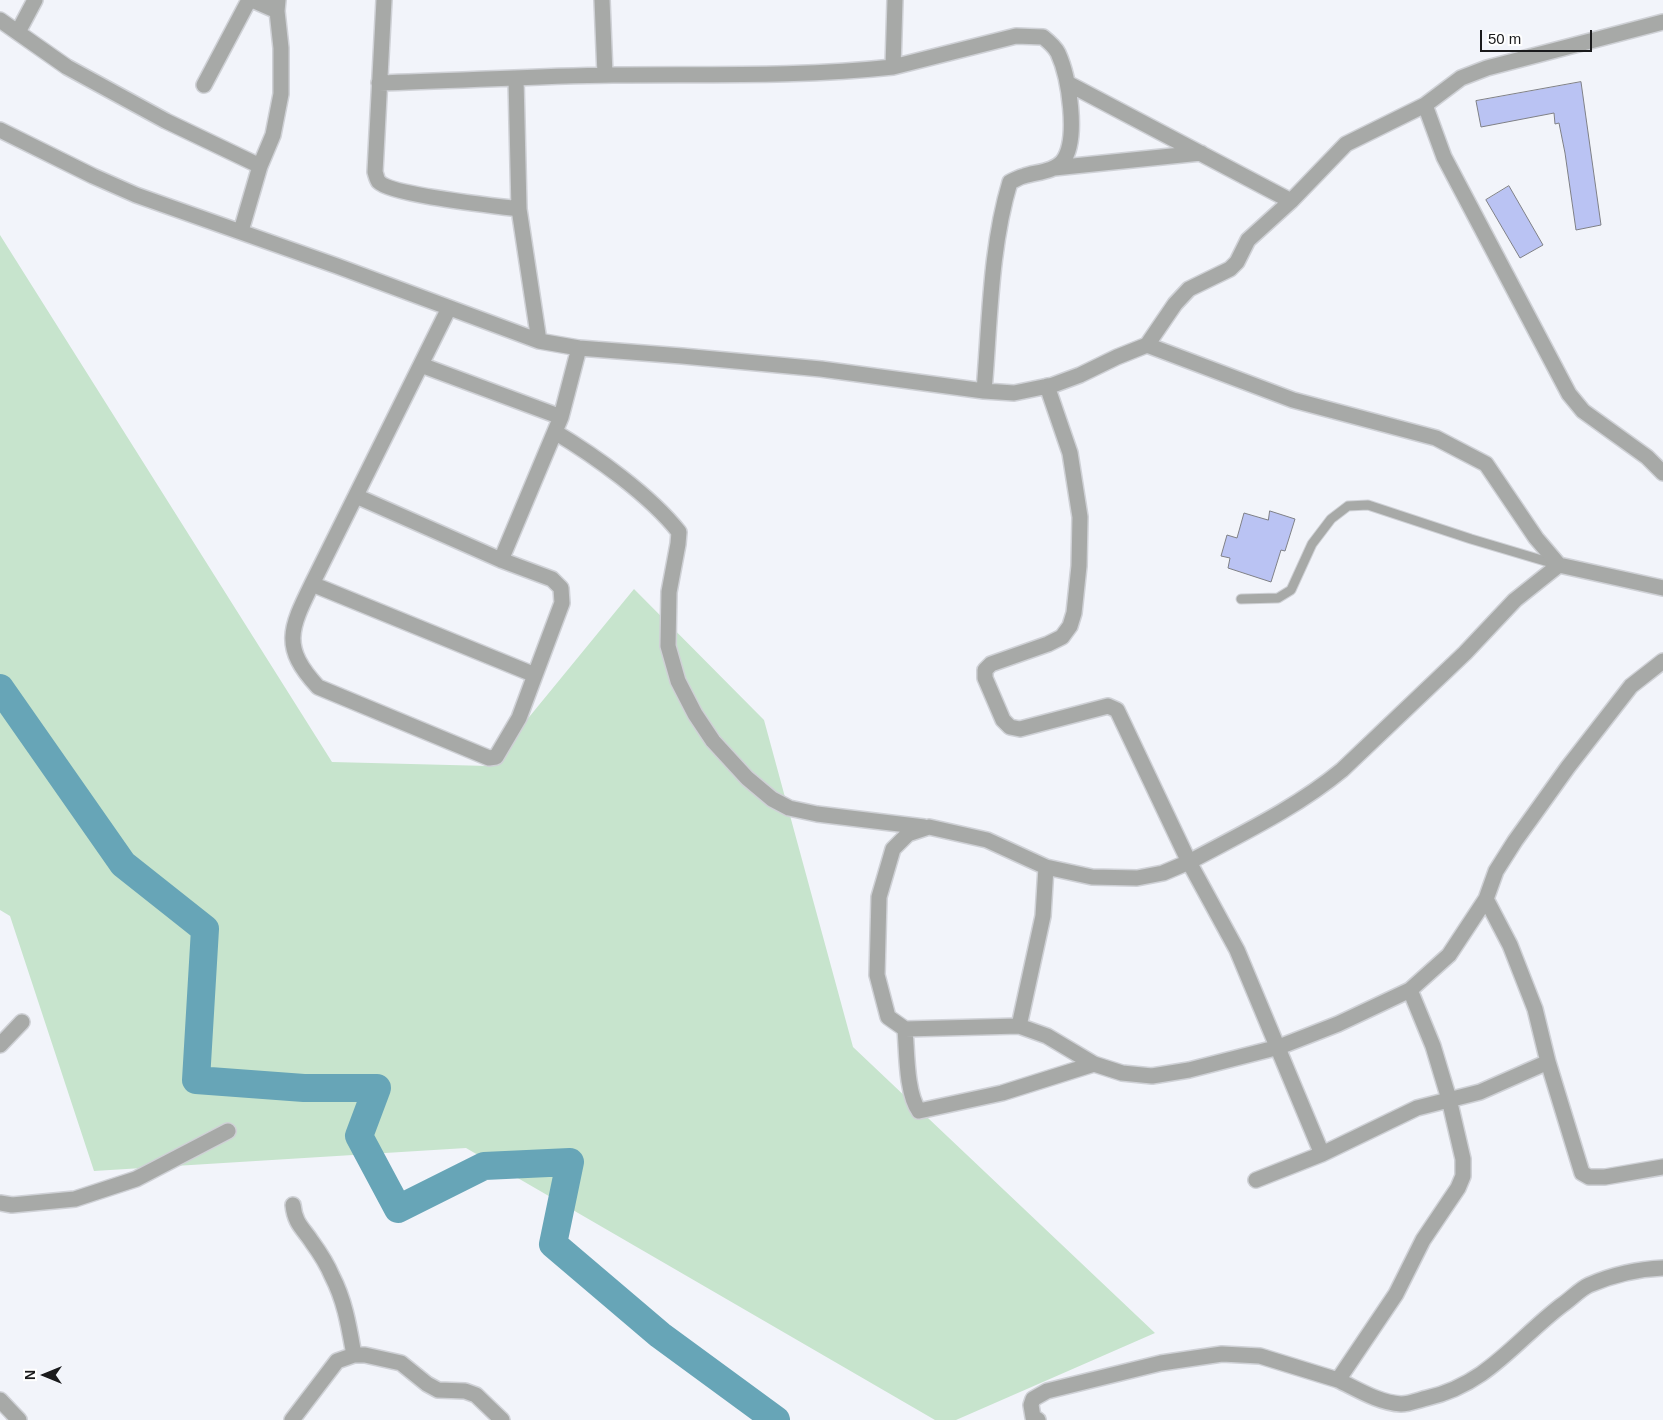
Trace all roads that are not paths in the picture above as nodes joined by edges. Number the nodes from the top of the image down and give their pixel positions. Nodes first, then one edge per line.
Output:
1 (35, 0) edge
2 (251, 0) edge
3 (384, 0) edge
4 (602, 0) edge
5 (895, 0) edge
6 (277, 6) edge
7 (0, 20) edge
8 (1663, 22) edge
9 (18, 32) junction
10 (893, 67) junction
11 (605, 75) junction
12 (516, 79) junction
13 (379, 83) junction
14 (204, 84) dead end
15 (1069, 84) junction
16 (1425, 105) junction
17 (0, 130) edge
18 (1201, 153) junction
19 (260, 166) junction
20 (1054, 168) junction
21 (1291, 200) junction
22 (519, 209) junction
23 (241, 231) junction
24 (449, 308) junction
25 (539, 341) junction
26 (1147, 345) junction
27 (579, 348) junction
28 (421, 365) junction
29 (1047, 386) junction
30 (984, 391) junction
31 (561, 418) junction
32 (555, 432) junction
33 (1663, 473) edge
34 (356, 496) junction
35 (501, 560) junction
36 (1559, 565) junction
37 (312, 584) junction
38 (1663, 588) edge
39 (1241, 599) dead end
40 (1663, 661) edge
41 (536, 675) junction
42 (929, 828) junction
43 (1188, 862) junction
44 (1046, 867) junction
45 (1486, 899) junction
46 (1410, 990) junction
47 (22, 1022) dead end
48 (1019, 1026) junction
49 (905, 1029) junction
50 (0, 1044) edge
51 (1279, 1047) junction
52 (1548, 1062) junction
53 (1094, 1064) junction
54 (1450, 1099) junction
55 (228, 1131) dead end
56 (1322, 1154) junction
57 (1663, 1167) edge
58 (1256, 1180) dead end
59 (0, 1203) edge
60 (293, 1205) dead end
61 (1663, 1268) edge
62 (354, 1355) junction
63 (1338, 1380) junction
64 (0, 1400) edge
65 (19, 1420) edge
66 (292, 1420) edge
67 (502, 1420) edge
68 (1038, 1420) edge

1 - 9 street
2 - 6 street
2 - 14 street
3 - 13 street
4 - 11 street
5 - 10 street
6 - 19 street
7 - 9 street
8 - 16 street
9 - 19 street
10 - 11 street
10 - 15 street
11 - 12 street
12 - 13 street
12 - 22 street
13 - 22 street
15 - 18 street
15 - 20 street
16 - 21 street
16 - 33 street
17 - 23 street
18 - 20 street
18 - 21 street
19 - 23 street
20 - 30 street
21 - 26 street
22 - 25 street
23 - 24 street
24 - 25 street
24 - 28 street
25 - 27 street
26 - 29 street
26 - 36 street
27 - 30 street
27 - 31 street
28 - 31 street
28 - 34 street
29 - 30 street
29 - 43 street
31 - 32 street
32 - 35 street
32 - 42 street
34 - 35 street
34 - 37 street
35 - 41 street
36 - 38 street
36 - 39 lane
36 - 43 street
37 - 41 street
37 - 41 street
40 - 45 street
42 - 44 street
42 - 49 street
43 - 44 street
43 - 51 street
44 - 48 street
45 - 46 street
45 - 52 street
46 - 51 street
46 - 54 street
47 - 50 street
48 - 49 street
48 - 53 street
49 - 53 street
51 - 53 street
51 - 56 street
52 - 54 street
52 - 57 street
54 - 56 street
54 - 63 street
55 - 59 street
56 - 58 street
60 - 62 street
61 - 63 street
62 - 66 street
62 - 67 street
63 - 68 street
64 - 65 street

